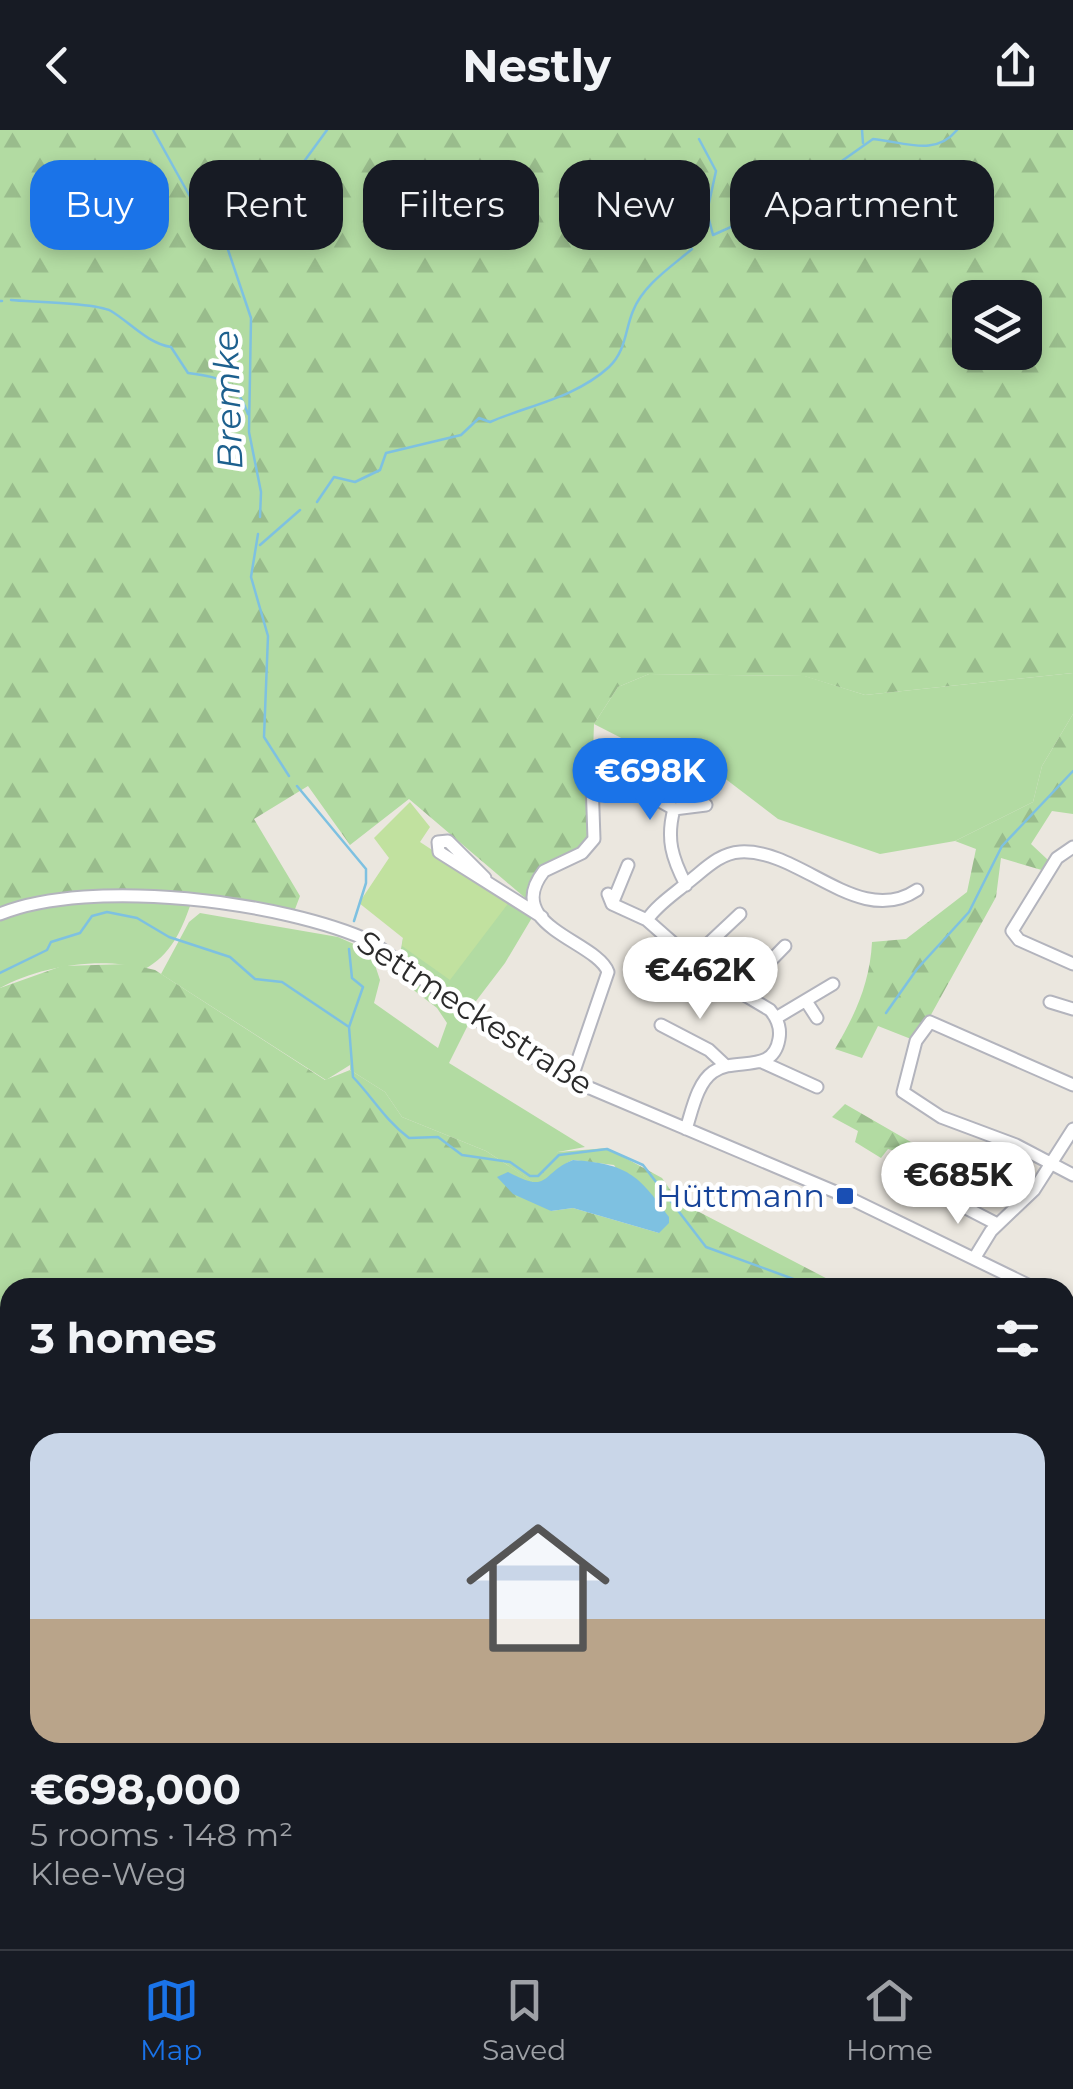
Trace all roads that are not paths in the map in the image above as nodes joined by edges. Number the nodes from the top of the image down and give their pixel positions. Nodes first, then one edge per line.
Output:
1 (591, 752) dead end
2 (642, 791) dead end
3 (706, 806) dead end
4 (674, 809) junction
5 (1073, 848) edge
6 (628, 866) dead end
7 (485, 878) dead end
8 (686, 885) junction
9 (917, 890) dead end
10 (0, 914) edge
11 (740, 914) dead end
12 (542, 917) junction
13 (647, 920) junction
14 (785, 946) dead end
15 (692, 960) junction
16 (1072, 960) edge
17 (832, 984) dead end
18 (740, 992) junction
19 (806, 1000) junction
20 (1050, 1002) dead end
21 (1073, 1010) edge
22 (776, 1018) junction
23 (817, 1018) dead end
24 (661, 1025) dead end
25 (762, 1062) junction
26 (725, 1065) junction
27 (571, 1080) junction
28 (1073, 1086) edge
29 (817, 1087) dead end
30 (686, 1129) junction
31 (1073, 1129) edge
32 (1048, 1165) junction
33 (1073, 1174) edge
34 (939, 1194) dead end
35 (997, 1224) junction
36 (975, 1257) junction
37 (1015, 1278) edge

1 - 12 street
2 - 4 street
3 - 4 street
4 - 8 street
5 - 16 street
6 - 13 street
7 - 12 street
8 - 9 street
8 - 13 street
10 - 27 street, Settmeckestraße
11 - 15 street
12 - 27 street
13 - 15 street
14 - 18 street
15 - 18 street
17 - 19 street
18 - 22 street
19 - 22 street
19 - 23 street
20 - 21 street
22 - 25 street
24 - 26 street
25 - 26 street
25 - 29 street
26 - 30 street
27 - 30 street, Settmeckestraße
28 - 32 street
30 - 36 street, Settmeckestraße
31 - 32 street
32 - 33 street
32 - 35 street
34 - 35 street
35 - 36 street
36 - 37 street, Settmeckestraße

